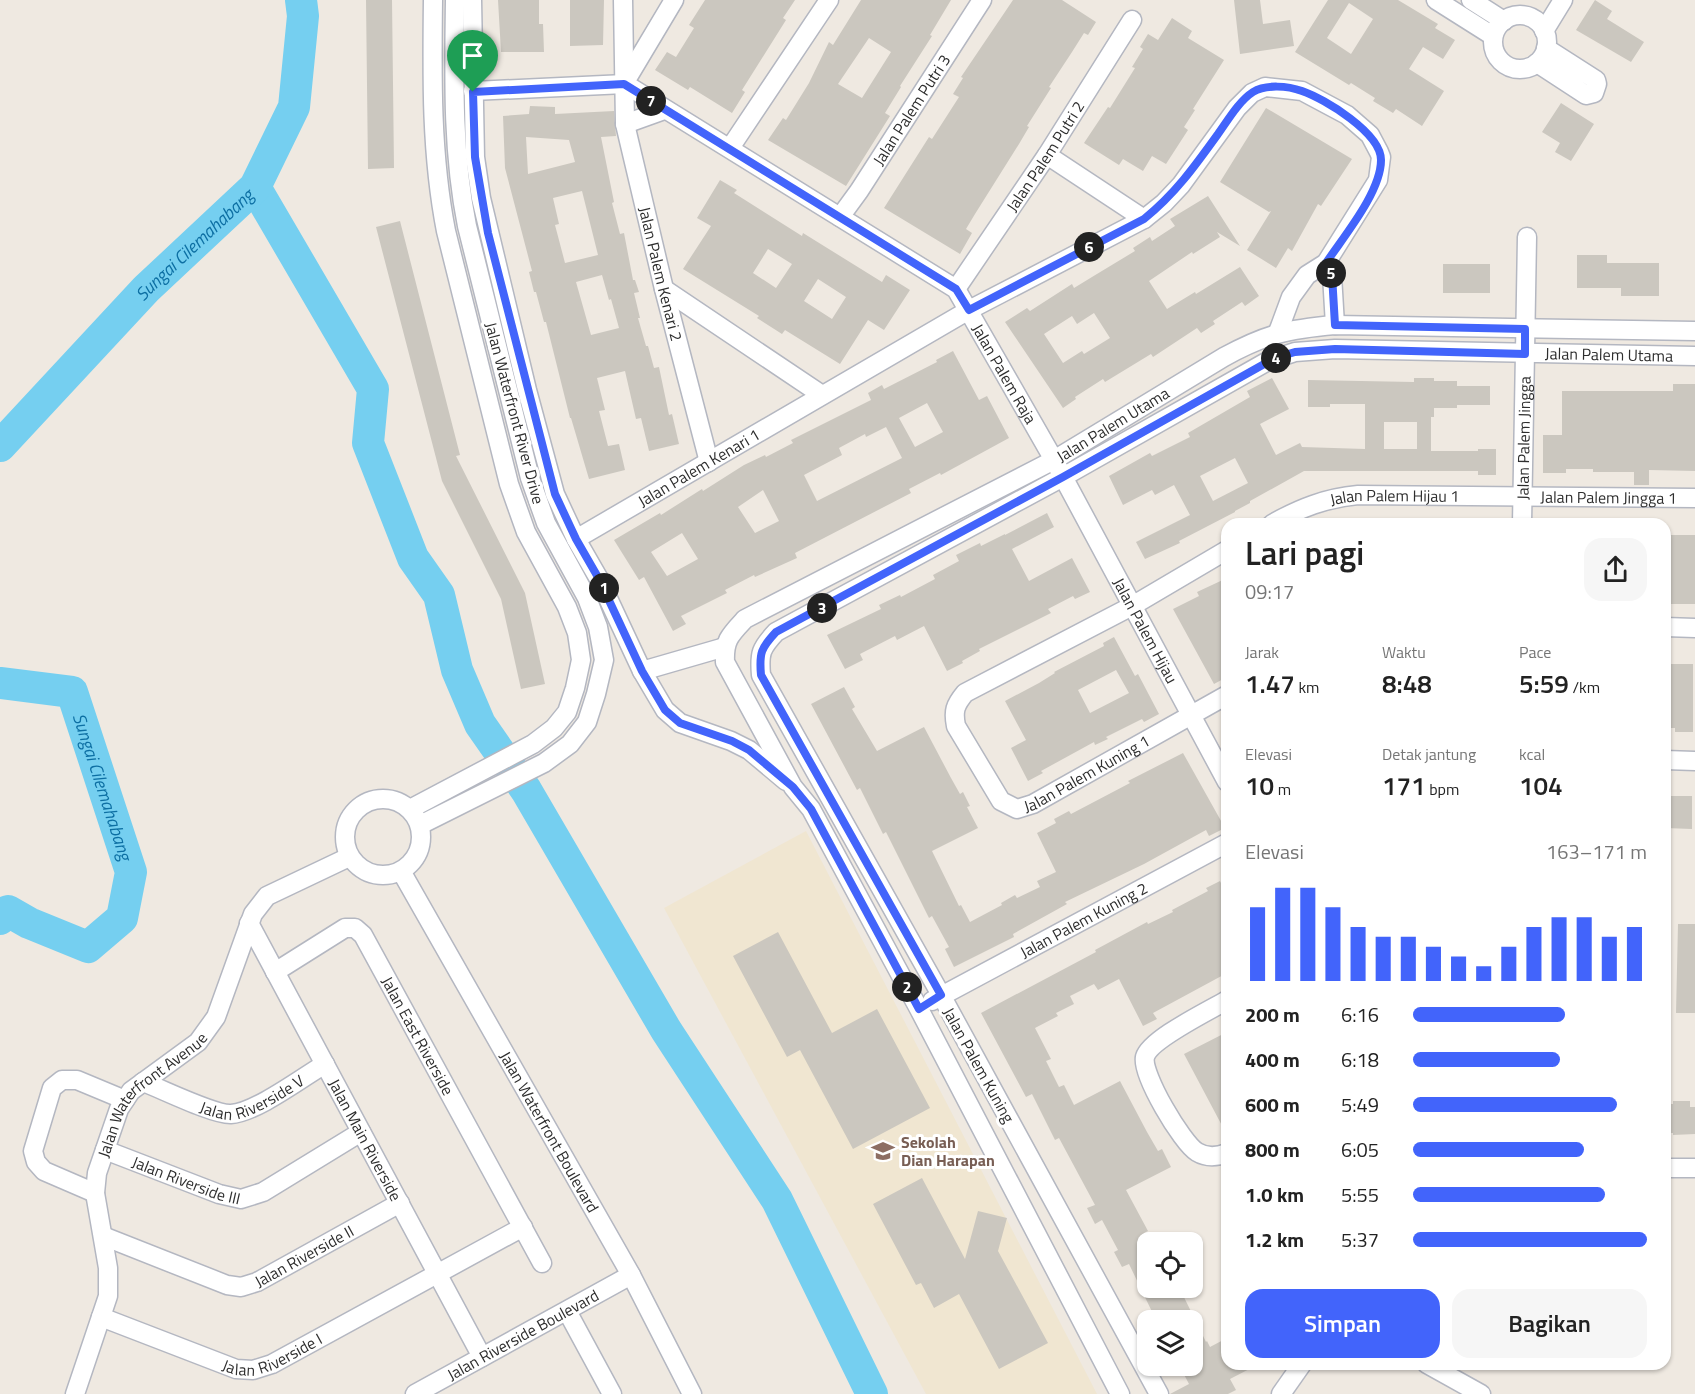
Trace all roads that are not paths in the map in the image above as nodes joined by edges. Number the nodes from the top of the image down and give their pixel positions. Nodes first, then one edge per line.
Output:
1 (433, 0) edge
2 (455, 0) edge
3 (472, 0) edge
4 (623, 0) edge
5 (674, 0) edge
6 (829, 0) edge
7 (982, 0) edge
8 (1436, 0) edge
9 (1471, 0) edge
10 (1563, 0) edge
11 (1526, 8) edge
12 (1132, 20) dead end
13 (1498, 28) junction
14 (1542, 47) junction
15 (624, 84) junction
16 (473, 92) junction
17 (663, 110) junction
18 (625, 124) junction
19 (730, 148) junction
20 (1047, 155) junction
21 (840, 217) junction
22 (1144, 219) junction
23 (1527, 237) dead end
24 (1326, 263) junction
25 (663, 289) junction
26 (956, 289) junction
27 (969, 310) junction
28 (1335, 325) junction
29 (1525, 329) junction
30 (1695, 331) edge
31 (1278, 332) junction
32 (1525, 354) junction
33 (1695, 356) edge
34 (822, 395) junction
35 (1054, 460) junction
36 (709, 462) junction
37 (1063, 477) junction
38 (1522, 497) junction
39 (1695, 498) edge
40 (1282, 518) edge
41 (1522, 518) edge
42 (576, 539) junction
43 (1221, 554) edge
44 (1132, 606) junction
45 (1671, 627) edge
46 (1695, 628) edge
47 (727, 641) junction
48 (642, 671) junction
49 (761, 675) joint
50 (1221, 699) edge
51 (1192, 717) junction
52 (1671, 760) edge
53 (1695, 761) edge
54 (1221, 771) edge
55 (793, 787) junction
56 (410, 809) junction
57 (420, 825) junction
58 (1221, 846) edge
59 (349, 857) junction
60 (401, 871) junction
61 (249, 922) junction
62 (275, 972) junction
63 (941, 995) junction
64 (1221, 1004) edge
65 (919, 1009) junction
66 (325, 1064) junction
67 (143, 1082) junction
68 (125, 1100) junction
69 (361, 1132) junction
70 (105, 1150) junction
71 (1221, 1155) edge
72 (1671, 1168) edge
73 (1695, 1168) edge
74 (95, 1192) junction
75 (400, 1203) junction
76 (523, 1227) junction
77 (102, 1236) junction
78 (543, 1263) dead end
79 (437, 1273) junction
80 (631, 1275) junction
81 (567, 1311) junction
82 (101, 1317) junction
83 (482, 1357) junction
84 (1298, 1370) edge
85 (1438, 1370) edge
86 (75, 1394) edge
87 (415, 1394) edge
88 (612, 1394) edge
89 (692, 1394) edge
90 (1120, 1394) edge
91 (1159, 1394) edge
92 (1281, 1394) edge
93 (1482, 1394) edge

1 - 56 street, Jalan Waterfront River Drive
2 - 57 street, Jalan Waterfront River Drive
3 - 16 street, Jalan Palem Kuning
4 - 15 street, Jalan Palem Kenari 2
5 - 15 street
6 - 19 street
7 - 21 street, Jalan Palem Putri 3
8 - 13 street
9 - 13 street
10 - 14 street
11 - 13 street
11 - 14 street
12 - 20 street, Jalan Palem Putri 2
13 - 14 street
15 - 16 street
15 - 17 street, Jalan Palem Raja
15 - 18 street, Jalan Palem Kenari 2
16 - 42 street, Jalan Palem Kuning
17 - 18 street
17 - 19 street, Jalan Palem Raja
18 - 25 street, Jalan Palem Kenari 2
19 - 21 street, Jalan Palem Raja
20 - 22 street
20 - 26 street, Jalan Palem Putri 2
21 - 26 street, Jalan Palem Raja
22 - 24 street, Jalan Palem Kenari 1
22 - 27 street, Jalan Palem Kenari 1
23 - 29 street, Jalan Palem Utama
24 - 28 street
24 - 31 street
25 - 34 street
25 - 36 street, Jalan Palem Kenari 2
26 - 27 street, Jalan Palem Raja
27 - 34 street, Jalan Palem Kenari 1
27 - 35 street, Jalan Palem Raja
28 - 29 street, Jalan Palem Utama
28 - 31 street, Jalan Palem Utama
29 - 30 street, Jalan Palem Utama
29 - 32 street, Jalan Palem Utama
31 - 35 street, Jalan Palem Utama
32 - 33 street, Jalan Palem Utama
32 - 37 street, Jalan Palem Utama
32 - 38 street, Jalan Palem Jingga
34 - 36 street, Jalan Palem Kenari 1
35 - 37 street, Jalan Palem Raja
35 - 47 street, Jalan Palem Utama
36 - 42 street, Jalan Palem Kenari 1
37 - 44 street, Jalan Palem Hijau
37 - 49 street, Jalan Palem Utama
38 - 39 street, Jalan Palem Jingga 1
38 - 40 street, Jalan Palem Hijau 1
38 - 41 street, Jalan Palem Jingga
42 - 48 street, Jalan Palem Kuning
43 - 44 street
44 - 51 street, Jalan Palem Hijau
44 - 51 street, Jalan Palem Kuning 1
45 - 46 street
47 - 48 street
47 - 55 street, Jalan Palem Kuning
48 - 55 street, Jalan Palem Kuning
49 - 63 street, Jalan Palem Kuning
50 - 51 street
51 - 54 street, Jalan Palem Hijau
52 - 53 street
55 - 65 street, Jalan Palem Kuning
56 - 57 street
56 - 59 street
57 - 60 street
58 - 63 street, Jalan Palem Kuning 2
59 - 60 street
59 - 61 street, Jalan Waterfront Avenue
60 - 80 street, Jalan Waterfront Boulevard
61 - 62 street, Jalan Main Riverside
61 - 67 street, Jalan Waterfront Avenue
62 - 66 street, Jalan Main Riverside
62 - 76 street, Jalan East Riverside
63 - 65 street, Jalan Palem Kuning 2
63 - 91 street, Jalan Palem Kuning
64 - 71 street
65 - 90 street, Jalan Palem Kuning
66 - 67 street, Jalan Riverside V
66 - 69 street, Jalan Main Riverside
67 - 68 street, Jalan Waterfront Avenue
68 - 70 street, Jalan Waterfront Avenue
68 - 74 street
69 - 70 street, Jalan Riverside III
69 - 75 street, Jalan Main Riverside
70 - 74 street, Jalan Waterfront Avenue
72 - 73 street
74 - 77 street, Jalan Waterfront Avenue
75 - 77 street, Jalan Riverside II
75 - 79 street, Jalan Main Riverside
76 - 78 street, Jalan East Riverside
76 - 79 street
77 - 82 street, Jalan Waterfront Avenue
79 - 82 street, Jalan Riverside I
79 - 83 street, Jalan Main Riverside
80 - 81 street, Jalan Riverside Boulevard
80 - 89 street, Jalan Waterfront Boulevard
81 - 83 street, Jalan Riverside Boulevard
81 - 88 street
82 - 86 street, Jalan Waterfront Avenue
83 - 87 street, Jalan Riverside Boulevard
84 - 92 street
85 - 93 street

